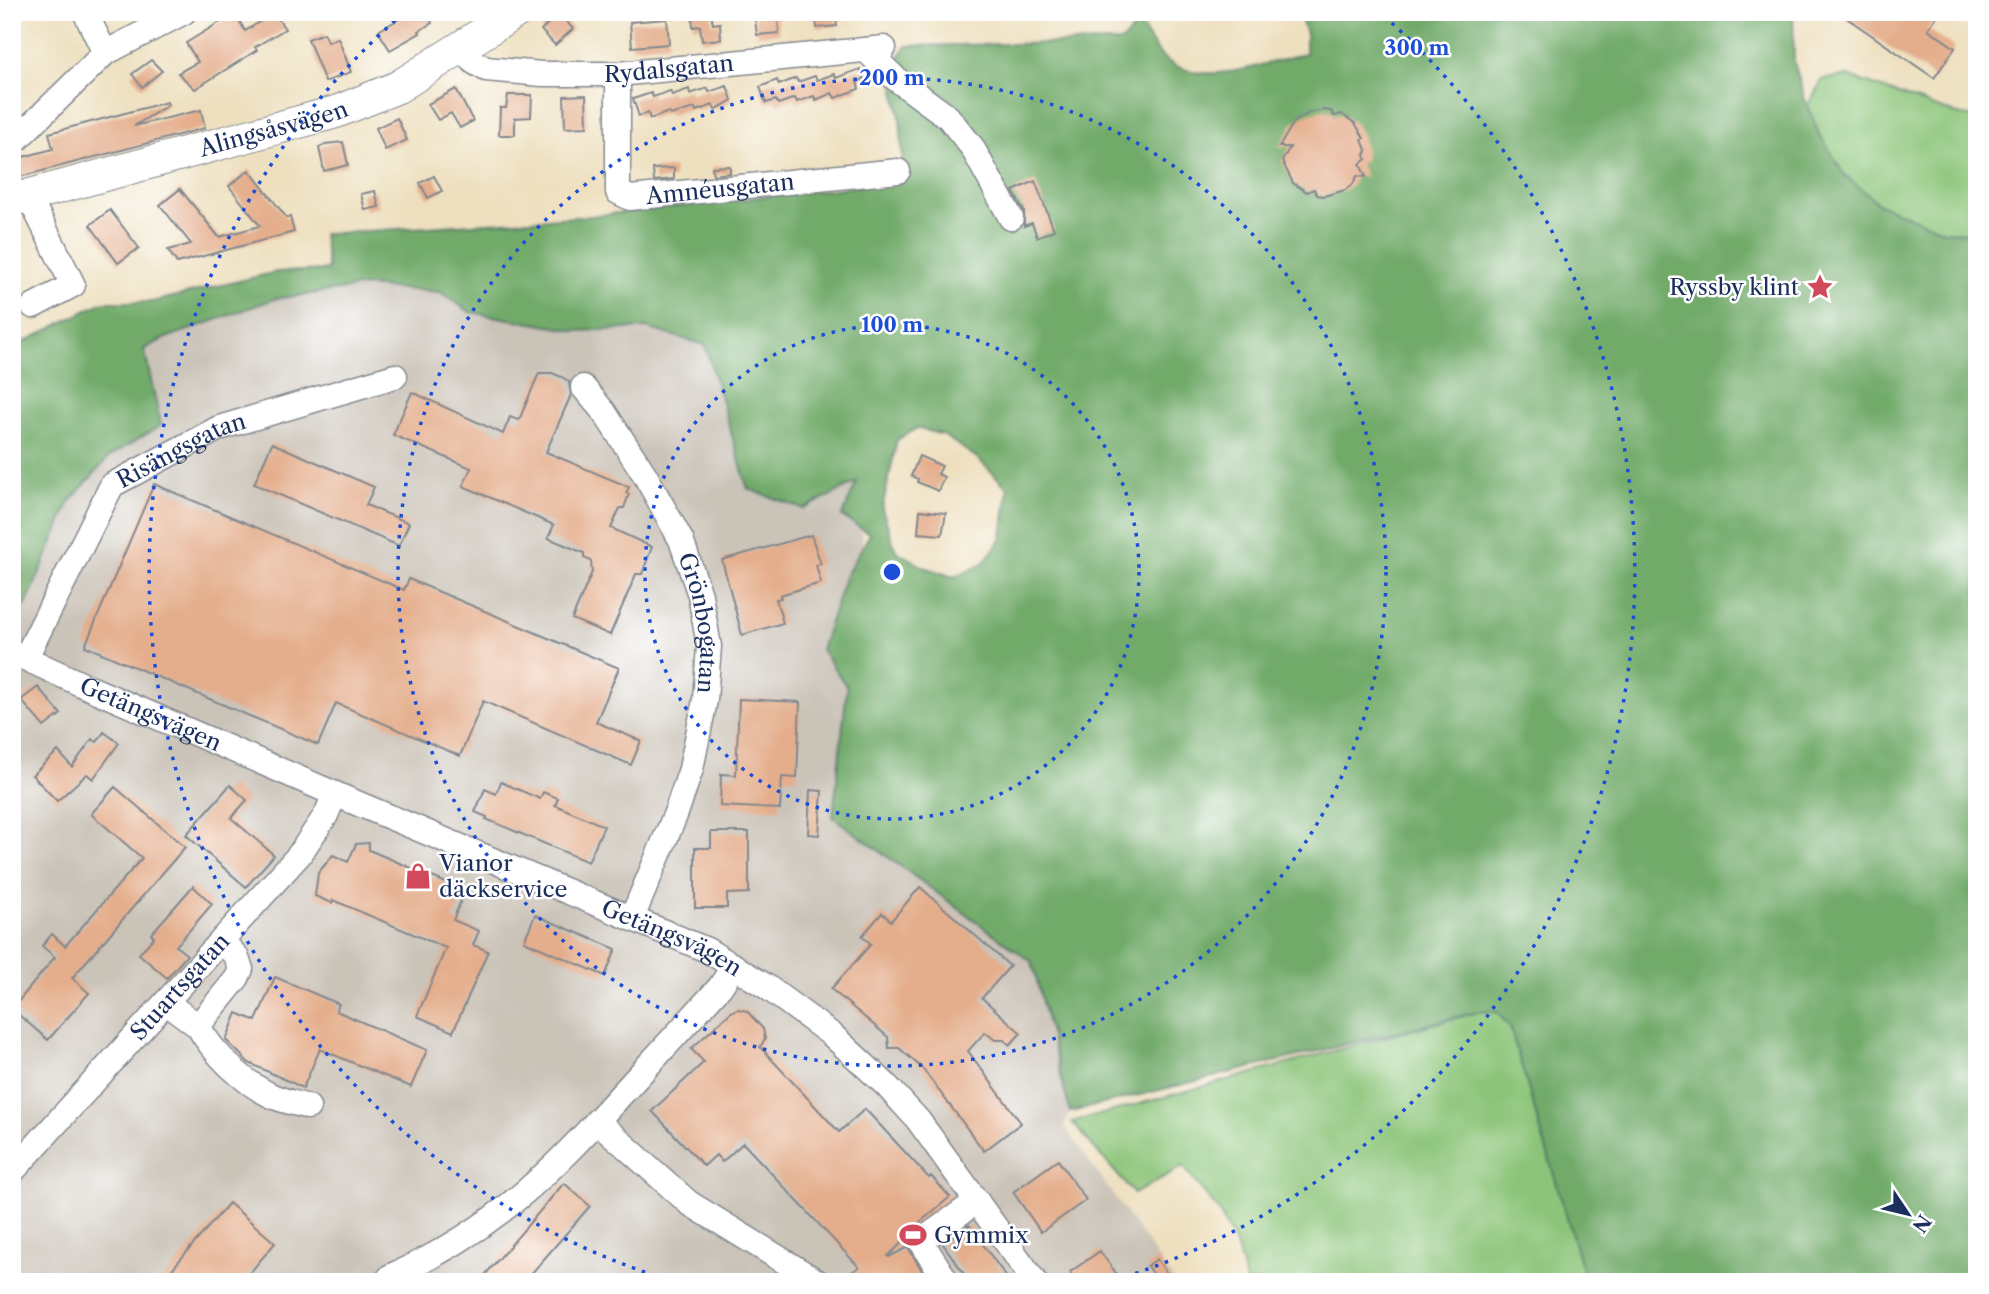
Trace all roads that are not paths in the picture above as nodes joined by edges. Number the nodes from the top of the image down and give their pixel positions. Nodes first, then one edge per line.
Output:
1 (85, 12) edge
2 (184, 12) edge
3 (516, 12) edge
4 (463, 48) junction
5 (106, 53) junction
6 (618, 74) junction
7 (12, 144) edge
8 (898, 171) dead end
9 (20, 198) edge
10 (1011, 218) dead end
11 (33, 306) dead end
12 (395, 376) dead end
13 (583, 387) dead end
14 (19, 655) edge
15 (335, 794) junction
16 (632, 918) junction
17 (222, 942) junction
18 (734, 966) junction
19 (167, 1003) junction
20 (198, 1026) junction
21 (308, 1107) dead end
22 (597, 1121) junction
23 (12, 1172) edge
24 (977, 1200) junction
25 (386, 1282) edge
26 (818, 1282) edge
27 (947, 1282) edge
28 (1035, 1282) edge

1 - 5 street
2 - 5 street
3 - 4 main road, Alingsåsvägen
4 - 6 street, Rydalsgatan
4 - 9 main road, Alingsåsvägen
5 - 7 street
6 - 8 street, Amnéusgatan
6 - 10 street, Rydalsgatan
9 - 11 street
12 - 14 street, Risängsgatan
13 - 16 street, Grönbogatan
14 - 15 street, Getängsvägen
15 - 16 street, Getängsvägen
15 - 17 street, Stuartsgatan
16 - 18 street, Getängsvägen
17 - 19 street, Stuartsgatan
17 - 20 street
18 - 22 street
18 - 24 street, Getängsvägen
19 - 20 street
19 - 23 street, Stuartsgatan
20 - 21 street
22 - 25 street
22 - 26 street
24 - 27 street
24 - 28 street, Getängsvägen

